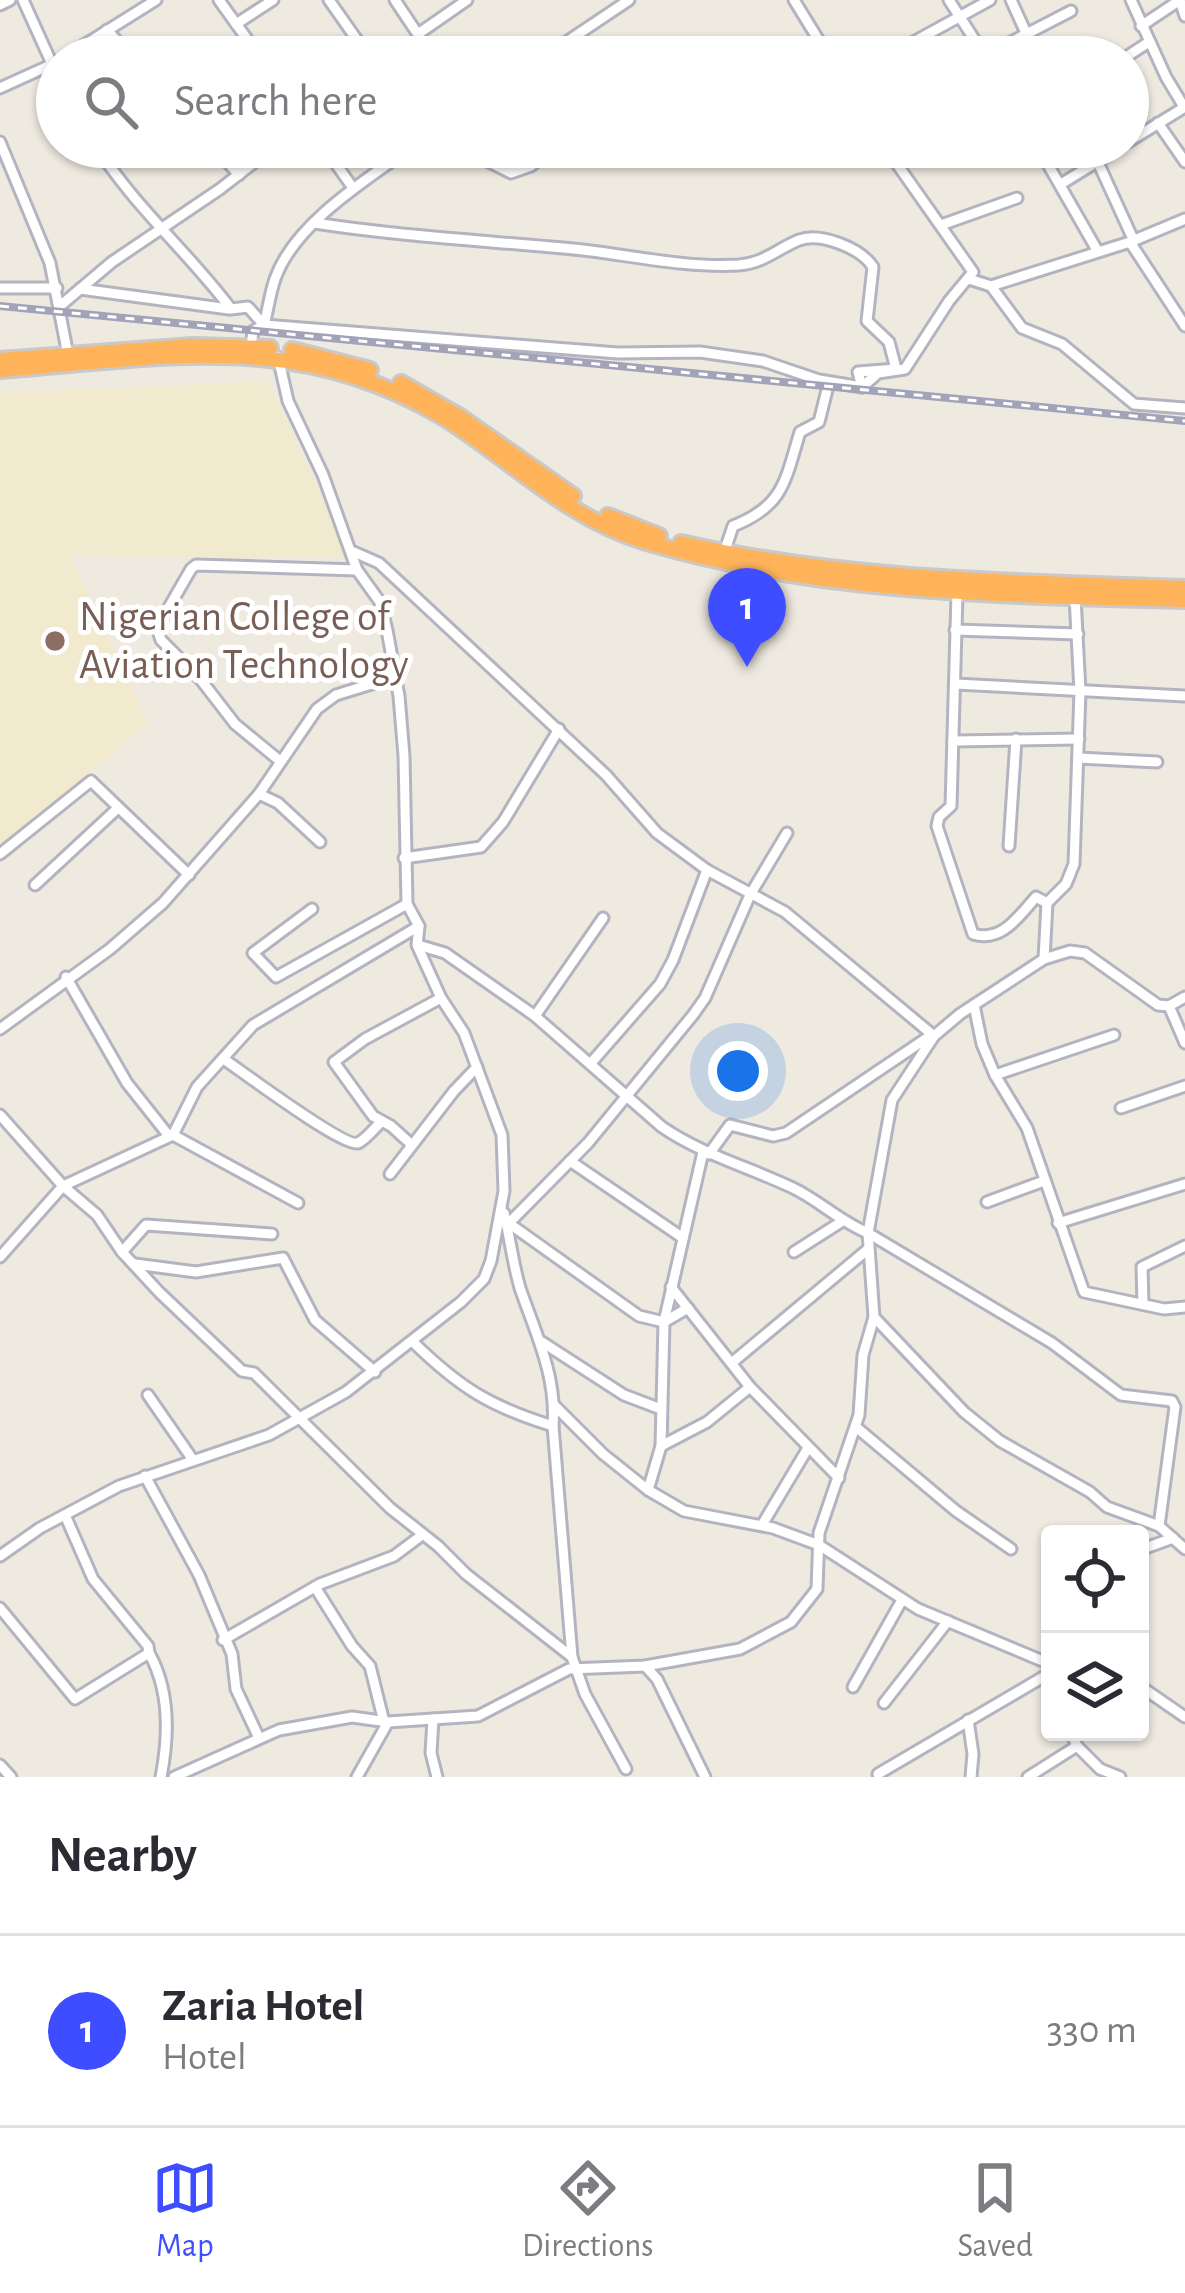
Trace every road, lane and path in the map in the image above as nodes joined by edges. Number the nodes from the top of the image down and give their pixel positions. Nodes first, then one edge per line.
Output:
1 (10, 0) edge
2 (23, 0) edge
3 (156, 0) edge
4 (219, 0) edge
5 (273, 0) edge
6 (329, 0) edge
7 (395, 0) edge
8 (467, 0) edge
9 (629, 0) edge
10 (814, 0) edge
11 (949, 0) edge
12 (990, 0) edge
13 (1011, 0) edge
14 (1131, 0) edge
15 (797, 4) edge
16 (0, 5) edge
17 (1071, 11) dead end
18 (961, 15) junction
19 (1185, 16) edge
20 (236, 24) junction
21 (1141, 26) junction
22 (107, 30) junction
23 (418, 34) joint
24 (40, 36) edge
25 (98, 36) edge
26 (113, 36) edge
27 (245, 36) edge
28 (354, 36) edge
29 (575, 36) edge
30 (816, 36) edge
31 (924, 36) edge
32 (973, 36) edge
33 (1025, 36) joint
34 (1146, 36) edge
35 (1149, 42) edge
36 (36, 74) edge
37 (0, 88) edge
38 (1185, 107) edge
39 (1158, 123) junction
40 (1149, 129) edge
41 (0, 142) edge
42 (1185, 162) edge
43 (5, 166) edge
44 (109, 168) edge
45 (232, 168) edge
46 (249, 168) edge
47 (339, 168) edge
48 (382, 168) edge
49 (899, 168) edge
50 (1051, 168) edge
51 (1089, 168) edge
52 (1102, 168) edge
53 (239, 176) junction
54 (1061, 184) junction
55 (353, 188) junction
56 (1017, 198) dead end
57 (1185, 219) edge
58 (315, 223) junction
59 (941, 225) junction
60 (162, 226) junction
61 (1132, 240) junction
62 (1097, 250) junction
63 (969, 279) junction
64 (992, 286) junction
65 (0, 288) edge
66 (57, 288) junction
67 (80, 289) junction
68 (60, 305) junction
69 (231, 310) junction
70 (265, 326) junction
71 (1185, 326) edge
72 (251, 346) junction
73 (68, 355) junction
74 (278, 357) junction
75 (0, 360) edge
76 (0, 370) edge
77 (834, 383) junction
78 (862, 387) junction
79 (1185, 408) edge
80 (354, 552) junction
81 (724, 553) junction
82 (357, 570) junction
83 (1185, 588) edge
84 (958, 594) junction
85 (1075, 597) junction
86 (1185, 599) edge
87 (955, 630) junction
88 (1078, 634) junction
89 (394, 676) junction
90 (956, 684) junction
91 (1080, 691) junction
92 (1185, 696) edge
93 (559, 730) junction
94 (1016, 739) junction
95 (1079, 739) junction
96 (953, 741) junction
97 (1078, 758) junction
98 (280, 761) junction
99 (1157, 762) dead end
100 (259, 794) junction
101 (118, 808) junction
102 (788, 833) dead end
103 (320, 842) dead end
104 (1009, 846) dead end
105 (0, 854) edge
106 (404, 858) junction
107 (707, 870) junction
108 (189, 875) junction
109 (35, 885) dead end
110 (750, 895) junction
111 (1046, 903) junction
112 (407, 904) junction
113 (312, 909) dead end
114 (603, 918) dead end
115 (419, 926) junction
116 (417, 945) junction
117 (1044, 959) junction
118 (66, 977) junction
119 (1185, 997) edge
120 (441, 998) junction
121 (974, 1005) junction
122 (1169, 1006) junction
123 (535, 1016) junction
124 (0, 1029) edge
125 (1114, 1035) dead end
126 (932, 1036) junction
127 (1185, 1043) edge
128 (225, 1060) junction
129 (591, 1063) junction
130 (477, 1067) junction
131 (994, 1075) junction
132 (1185, 1086) edge
133 (628, 1095) junction
134 (1121, 1108) dead end
135 (616, 1109) junction
136 (642, 1109) junction
137 (2, 1123) edge
138 (380, 1123) junction
139 (171, 1136) junction
140 (412, 1145) junction
141 (706, 1153) junction
142 (570, 1161) junction
143 (391, 1174) dead end
144 (1044, 1180) junction
145 (1185, 1184) edge
146 (63, 1186) junction
147 (298, 1202) dead end
148 (987, 1202) dead end
149 (502, 1208) junction
150 (507, 1222) junction
151 (841, 1222) junction
152 (1058, 1223) junction
153 (868, 1233) junction
154 (272, 1234) dead end
155 (683, 1238) junction
156 (1185, 1246) edge
157 (867, 1250) junction
158 (122, 1252) junction
159 (794, 1252) dead end
160 (0, 1257) edge
161 (134, 1264) junction
162 (671, 1287) junction
163 (1143, 1304) junction
164 (1185, 1307) edge
165 (688, 1308) junction
166 (874, 1317) junction
167 (664, 1322) junction
168 (413, 1342) junction
169 (542, 1342) junction
170 (734, 1361) junction
171 (375, 1372) junction
172 (750, 1387) junction
173 (148, 1395) dead end
174 (555, 1406) junction
175 (661, 1409) junction
176 (297, 1419) junction
177 (553, 1426) junction
178 (856, 1427) junction
179 (661, 1446) junction
180 (808, 1448) junction
181 (193, 1460) junction
182 (145, 1476) junction
183 (839, 1478) junction
184 (648, 1490) junction
185 (65, 1515) junction
186 (762, 1525) junction
187 (1159, 1526) junction
188 (422, 1535) junction
189 (1173, 1538) junction
190 (819, 1545) junction
191 (1149, 1547) edge
192 (1011, 1549) dead end
193 (1185, 1549) edge
194 (0, 1556) edge
195 (315, 1587) junction
196 (902, 1600) junction
197 (0, 1608) edge
198 (948, 1621) junction
199 (224, 1640) junction
200 (148, 1654) junction
201 (575, 1662) junction
202 (663, 1663) junction
203 (1041, 1664) edge
204 (645, 1666) junction
205 (1041, 1674) edge
206 (657, 1679) junction
207 (853, 1687) dead end
208 (1149, 1692) edge
209 (884, 1703) dead end
210 (1185, 1717) edge
211 (434, 1719) junction
212 (968, 1720) junction
213 (386, 1722) junction
214 (259, 1738) junction
215 (1074, 1741) edge
216 (1076, 1746) junction
217 (0, 1765) edge
218 (626, 1769) dead end
219 (878, 1774) dead end
220 (1102, 1775) edge
221 (11, 1777) edge
222 (161, 1777) edge
223 (174, 1777) edge
224 (357, 1777) edge
225 (437, 1777) edge
226 (705, 1777) edge
227 (971, 1777) edge
228 (1028, 1777) edge
229 (1120, 1777) edge

1 - 16 street
2 - 24 street
3 - 22 street
4 - 20 street
5 - 20 street
6 - 28 street
7 - 23 street
8 - 23 street
9 - 29 street
10 - 15 street
11 - 18 street
12 - 18 street
13 - 33 street
14 - 21 street
15 - 30 street
17 - 33 street
18 - 31 street
18 - 32 street
19 - 21 street
20 - 27 street
21 - 34 street
22 - 25 street
22 - 26 street
35 - 38 street
36 - 37 street
38 - 39 street
39 - 40 street
39 - 42 street
41 - 43 street
43 - 66 street
44 - 60 street
45 - 53 street
46 - 53 street
47 - 55 street
48 - 55 street
49 - 59 street
50 - 54 street
51 - 54 street
52 - 61 street
53 - 60 street
54 - 62 street
55 - 58 street
56 - 59 street
57 - 61 street
58 - 70 street
58 - 78 street
59 - 63 street
60 - 67 street
60 - 69 street
61 - 62 street
61 - 71 street
62 - 64 street
63 - 64 street
63 - 78 street
64 - 79 street
65 - 66 street
66 - 68 street
67 - 68 street
67 - 69 street
68 - 73 street
69 - 70 street
70 - 72 street
70 - 77 street
72 - 73 highway
72 - 81 highway
73 - 75 highway
74 - 76 highway
74 - 80 street
74 - 84 highway
77 - 78 street
77 - 81 street
80 - 82 street
80 - 93 street
81 - 83 highway
82 - 89 street
82 - 98 street
84 - 85 highway
84 - 87 street
85 - 86 highway
85 - 88 street
87 - 88 street
87 - 90 street
88 - 91 street
89 - 98 street
89 - 106 street
90 - 91 street
90 - 96 street
91 - 92 street
91 - 95 street
93 - 106 street
93 - 107 street
94 - 95 street
94 - 96 street
94 - 104 street
95 - 97 street
96 - 111 street
97 - 99 street
97 - 111 street
98 - 100 street
100 - 103 street
100 - 108 street
101 - 105 street
101 - 108 street
101 - 109 street
102 - 110 street
106 - 112 street
107 - 110 street
107 - 129 street
108 - 118 street
110 - 126 street
110 - 133 street
111 - 117 street
112 - 113 street
112 - 115 street
114 - 123 street
115 - 116 street
115 - 128 street
116 - 120 street
116 - 123 street
117 - 121 street
117 - 122 street
118 - 124 street
118 - 139 street
119 - 122 street
120 - 130 street
120 - 138 street
121 - 126 street
121 - 131 street
122 - 127 street
123 - 129 street
125 - 131 street
126 - 141 street
126 - 153 street
128 - 138 street
128 - 139 street
129 - 133 street
130 - 140 street
130 - 149 street
131 - 144 street
132 - 134 street
133 - 135 street
133 - 136 street
135 - 136 street
135 - 142 street
136 - 141 street
137 - 146 street
138 - 140 street
139 - 146 street
139 - 147 street
140 - 143 street
141 - 151 street
141 - 155 street
142 - 150 street
142 - 155 street
144 - 148 street
144 - 152 street
145 - 152 street
146 - 158 street
146 - 160 street
149 - 150 street
149 - 168 street
150 - 167 street
150 - 169 street
151 - 153 street
151 - 159 street
152 - 163 street
153 - 157 street
153 - 187 street
154 - 158 street
155 - 162 street
156 - 163 street
157 - 166 street
157 - 170 street
158 - 161 street
161 - 171 street
161 - 176 street
162 - 165 street
162 - 167 street
163 - 164 street
165 - 167 street
165 - 170 street
166 - 178 street
166 - 187 street
167 - 175 street
168 - 171 street
168 - 177 street
169 - 174 street
169 - 175 street
170 - 172 street
171 - 176 street
172 - 179 street
172 - 180 street
173 - 181 street
174 - 177 street
174 - 184 street
175 - 179 street
176 - 181 street
176 - 188 street
177 - 201 street
178 - 183 street
178 - 192 street
179 - 184 street
180 - 183 street
180 - 186 street
181 - 182 street
182 - 185 street
182 - 199 street
183 - 190 street
184 - 186 street
185 - 194 street
185 - 200 street
186 - 190 street
187 - 189 street
188 - 195 street
188 - 201 street
189 - 191 street
189 - 193 street
190 - 196 street
190 - 202 street
195 - 199 street
195 - 213 street
196 - 198 street
196 - 207 street
197 - 200 street
198 - 203 street
198 - 209 street
199 - 214 street
200 - 222 street
201 - 204 street
201 - 211 street
201 - 218 street
202 - 204 street
202 - 206 street
204 - 206 street
205 - 212 street
206 - 226 street
208 - 210 street
211 - 213 street
211 - 225 street
212 - 219 street
212 - 227 street
213 - 214 street
213 - 224 street
214 - 223 street
215 - 216 street
216 - 220 street
216 - 228 street
217 - 221 street
220 - 229 street

